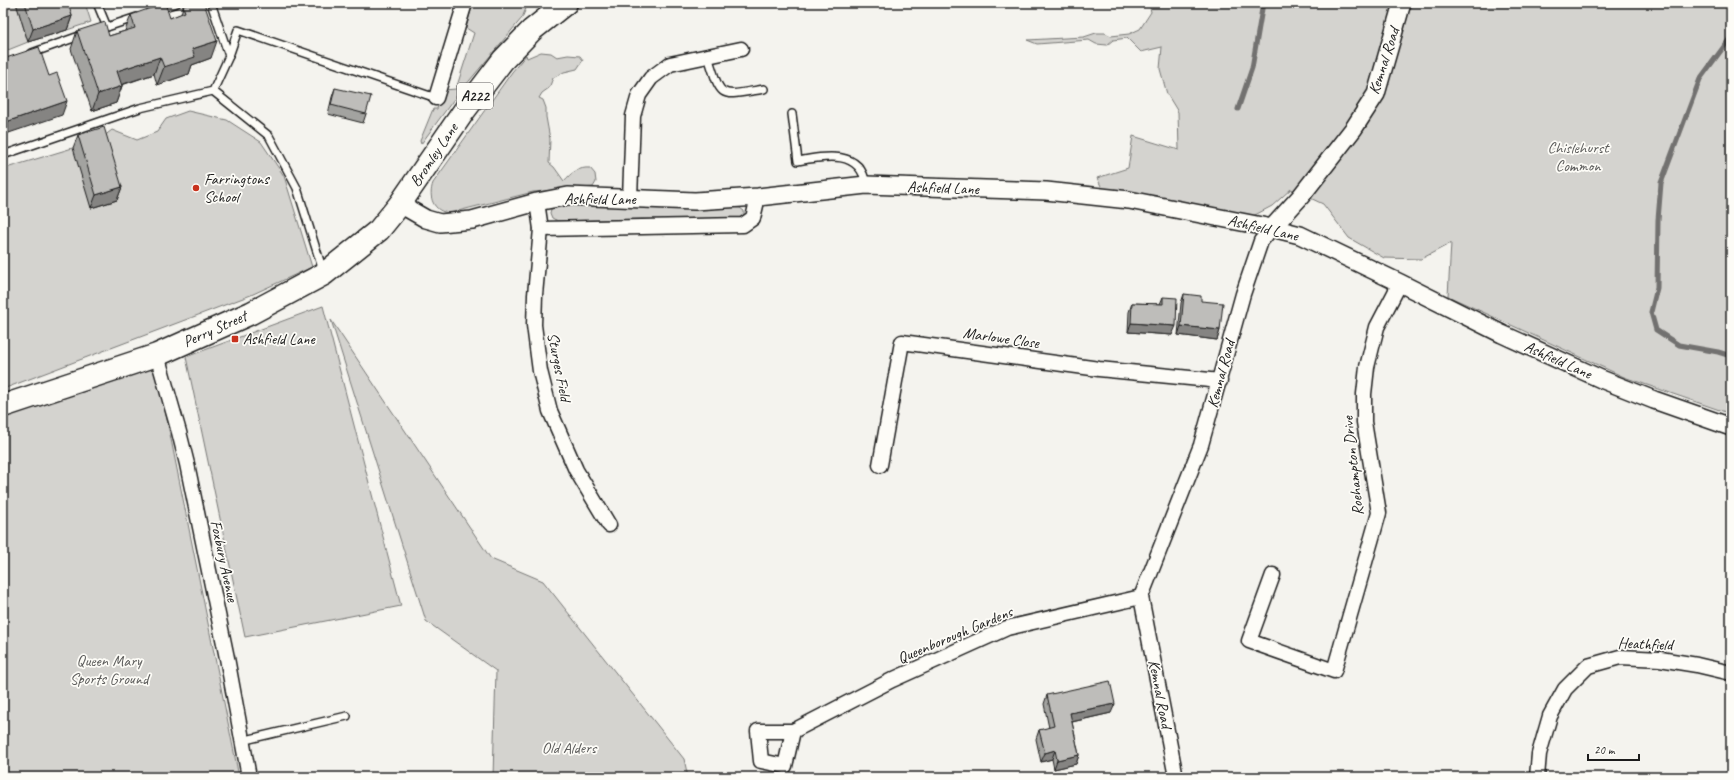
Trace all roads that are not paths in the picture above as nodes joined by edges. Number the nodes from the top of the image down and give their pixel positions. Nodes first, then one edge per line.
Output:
1 (98, 3) edge
2 (177, 3) edge
3 (211, 3) edge
4 (465, 3) edge
5 (1402, 3) edge
6 (558, 5) edge
7 (107, 27) junction
8 (742, 48) dead end
9 (25, 55) edge
10 (229, 56) junction
11 (708, 56) junction
12 (764, 89) dead end
13 (213, 91) junction
14 (436, 98) joint
15 (792, 114) dead end
16 (3, 155) edge
17 (866, 185) junction
18 (758, 197) junction
19 (630, 198) junction
20 (537, 202) junction
21 (400, 204) junction
22 (1272, 228) junction
23 (541, 229) junction
24 (324, 274) junction
25 (1400, 283) junction
26 (157, 355) junction
27 (1220, 381) junction
28 (3, 406) edge
29 (1731, 427) edge
30 (880, 465) dead end
31 (609, 525) dead end
32 (1273, 575) dead end
33 (1141, 597) junction
34 (1731, 672) edge
35 (347, 716) dead end
36 (793, 731) dead end
37 (241, 741) junction
38 (249, 777) edge
39 (1176, 777) edge
40 (1537, 777) edge

1 - 7 lane
2 - 7 lane
3 - 10 lane
4 - 14 street
5 - 22 street, Kemnal Road
6 - 21 main road, Bromley Lane / A222
7 - 9 lane
8 - 11 street
10 - 13 lane
10 - 14 lane
11 - 12 lane
11 - 19 street
13 - 16 lane
13 - 24 lane
15 - 17 lane
17 - 18 street, Ashfield Lane
17 - 22 street, Ashfield Lane
18 - 19 street, Ashfield Lane
18 - 23 street, Ashfield Lane
19 - 20 street, Ashfield Lane
20 - 21 street, Ashfield Lane
20 - 23 street, Sturges Field
21 - 24 main road, Perry Street / A222
22 - 25 street, Ashfield Lane
22 - 27 street, Kemnal Road
23 - 31 street, Sturges Field
24 - 26 main road, Perry Street / A222
25 - 29 street, Ashfield Lane
25 - 32 street, Roehampton Drive
26 - 28 main road, Perry Street / A222
26 - 37 street, Foxbury Avenue
27 - 30 street, Marlowe Close
27 - 33 street, Kemnal Road
33 - 36 street, Queenborough Gardens
33 - 39 street, Kemnal Road
34 - 40 street, Heathfield
35 - 37 lane
37 - 38 street, Foxbury Avenue

